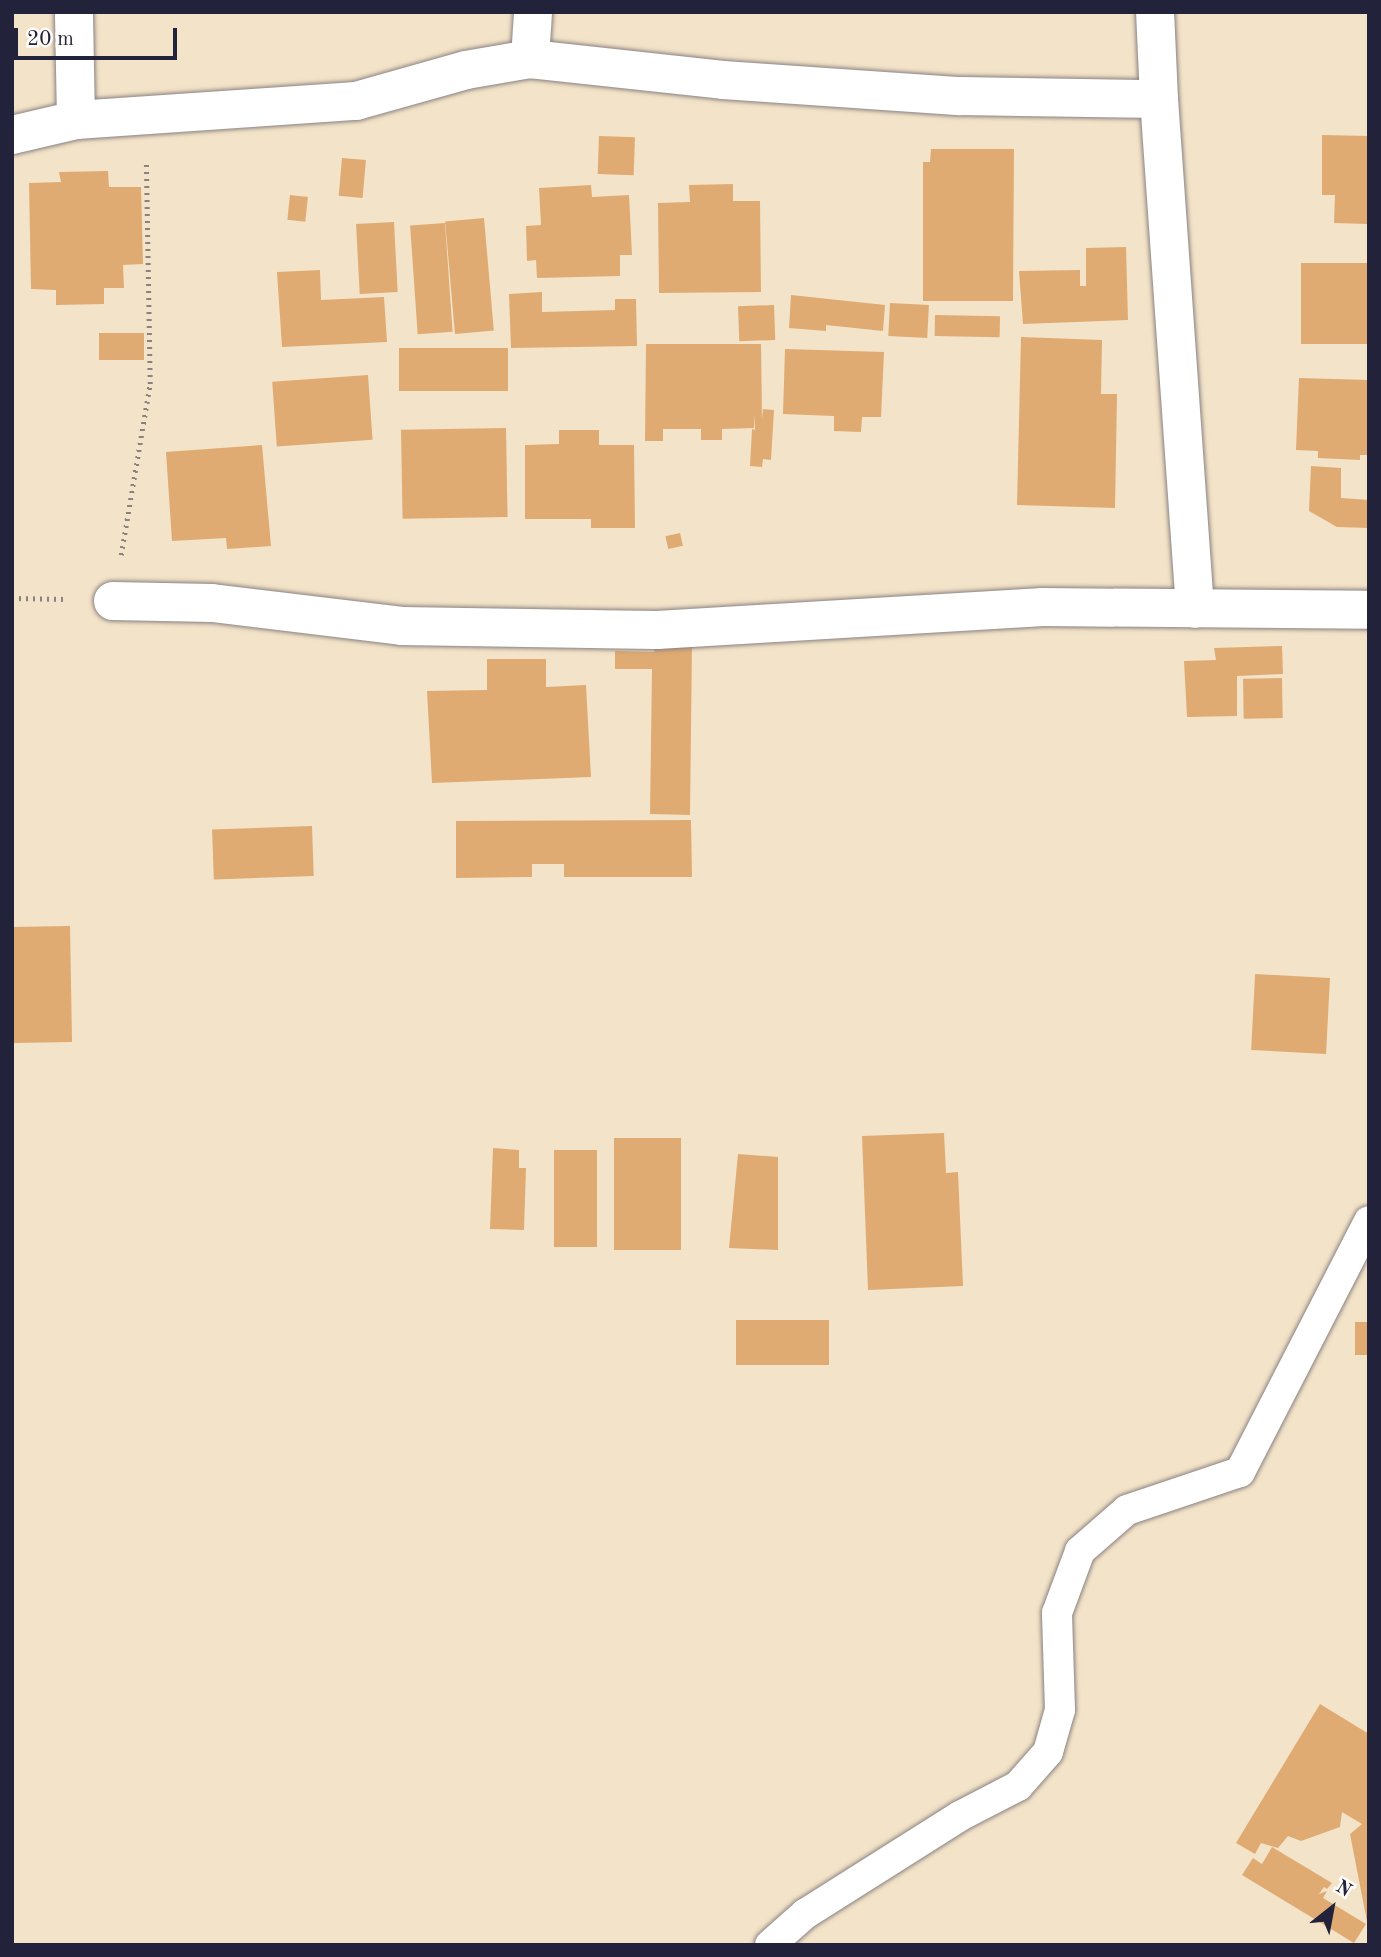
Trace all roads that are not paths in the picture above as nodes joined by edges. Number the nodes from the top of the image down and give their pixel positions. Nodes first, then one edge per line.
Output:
1 (74, 12) edge
2 (533, 12) edge
3 (1155, 12) edge
4 (530, 59) junction
5 (1159, 99) junction
6 (76, 120) junction
7 (12, 135) edge
8 (113, 601) road end
9 (1195, 609) junction
10 (1369, 610) edge
11 (1369, 1220) edge
12 (770, 1945) edge

1 - 6 street
2 - 4 street
3 - 5 street
4 - 5 street
4 - 6 street
5 - 9 street
6 - 7 street
8 - 9 street
9 - 10 street
11 - 12 lane

